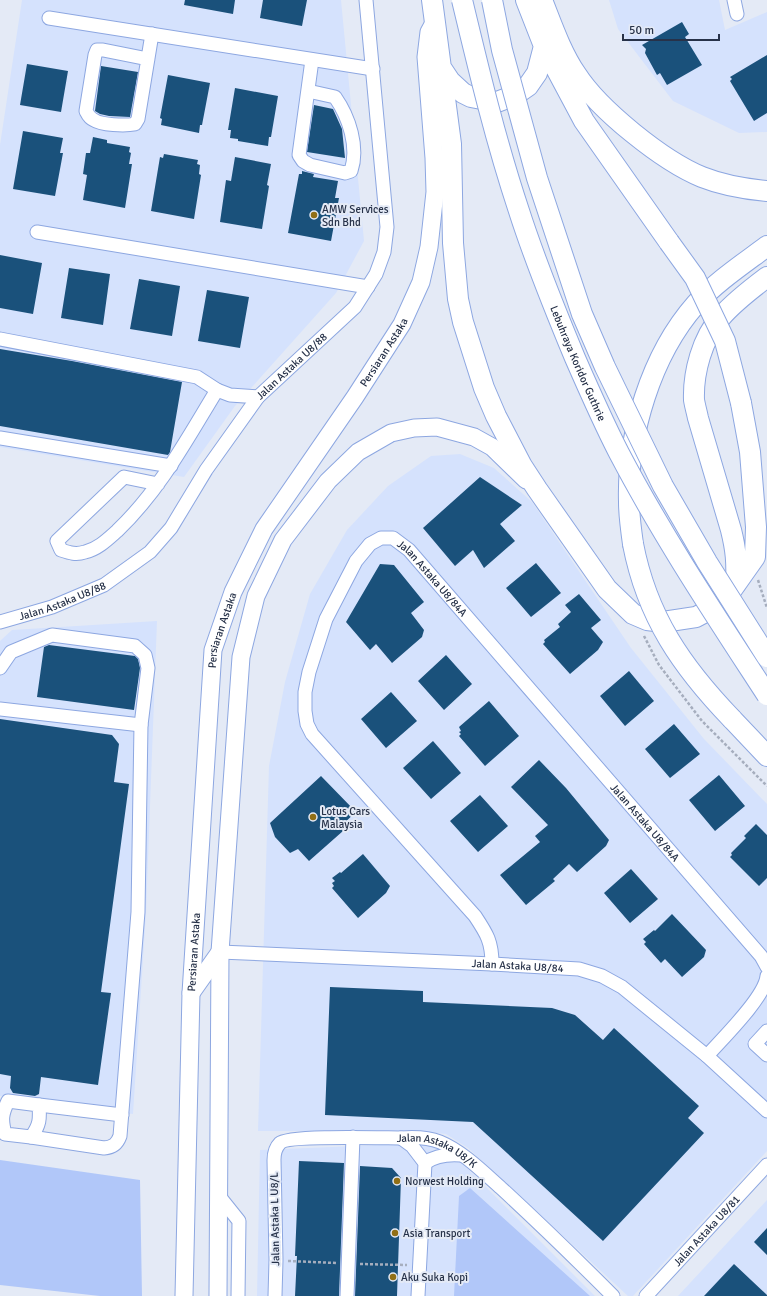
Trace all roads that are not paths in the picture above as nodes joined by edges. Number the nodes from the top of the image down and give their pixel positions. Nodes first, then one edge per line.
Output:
1 (366, 0) edge
2 (432, 0) edge
3 (462, 0) edge
4 (492, 0) edge
5 (526, 0) edge
6 (542, 0) edge
7 (734, 0) edge
8 (737, 14) dead end
9 (49, 18) dead end
10 (435, 21) junction
11 (152, 34) junction
12 (544, 46) junction
13 (148, 59) junction
14 (312, 60) junction
15 (373, 69) junction
16 (442, 70) junction
17 (308, 91) junction
18 (767, 191) edge
19 (37, 232) dead end
20 (767, 246) edge
21 (767, 277) edge
22 (368, 287) junction
23 (0, 339) edge
24 (217, 390) junction
25 (258, 397) junction
26 (0, 438) edge
27 (171, 466) junction
28 (158, 484) junction
29 (537, 489) junction
30 (736, 584) junction
31 (0, 622) edge
32 (767, 657) edge
33 (0, 668) edge
34 (767, 695) edge
35 (0, 709) edge
36 (141, 726) junction
37 (767, 756) edge
38 (220, 952) junction
39 (492, 964) junction
40 (767, 967) edge
41 (767, 976) edge
42 (191, 993) junction
43 (767, 1031) edge
44 (767, 1055) edge
45 (707, 1056) junction
46 (4, 1100) edge
47 (38, 1105) junction
48 (767, 1110) edge
49 (122, 1115) junction
50 (2, 1133) edge
51 (31, 1137) junction
52 (353, 1137) junction
53 (401, 1138) junction
54 (280, 1143) joint
55 (461, 1155) junction
56 (425, 1163) junction
57 (767, 1165) edge
58 (219, 1196) junction
59 (182, 1293) edge
60 (216, 1293) edge
61 (238, 1296) edge
62 (275, 1296) edge
63 (347, 1296) edge
64 (418, 1296) edge
65 (613, 1296) edge
66 (646, 1296) edge

1 - 15 street, Jalan Astaka U8/88
2 - 10 highway
3 - 34 highway, Lebuhraya Koridor Guthrie, bridge
4 - 32 highway, Lebuhraya Koridor Guthrie, bridge
5 - 12 highway
6 - 18 highway
7 - 8 street
9 - 11 street
10 - 16 highway
10 - 42 main road, Persiaran Astaka
11 - 13 street
11 - 14 street
12 - 16 highway
12 - 30 highway, bridge
13 - 13 street
14 - 15 street
14 - 17 street
15 - 22 street, Jalan Astaka U8/88
16 - 29 highway
17 - 17 street
19 - 22 street
20 - 37 highway, bridge
21 - 30 highway
22 - 25 street, Jalan Astaka U8/88
23 - 24 street
24 - 25 street
24 - 27 street
25 - 31 street, Jalan Astaka U8/88
26 - 27 street
27 - 28 street
28 - 28 street
29 - 30 highway
29 - 38 main road
33 - 36 street
35 - 36 street
36 - 49 street
38 - 39 street, Jalan Astaka U8/84
38 - 42 main road
38 - 58 main road
39 - 40 street, Jalan Astaka U8/84A
39 - 45 street, Jalan Astaka U8/84
41 - 45 street
42 - 59 main road, Persiaran Astaka
43 - 44 street
45 - 48 street, Jalan Astaka U8/84
46 - 47 street
46 - 50 street
47 - 49 street
47 - 51 street
49 - 51 street
50 - 51 street
52 - 53 street, Jalan Astaka U8/K
52 - 54 street, Jalan Astaka U8/K
52 - 63 street
53 - 55 street, Jalan Astaka U8/K
53 - 56 street
54 - 62 street, Jalan Astaka L U8/L
55 - 56 street
55 - 65 street, Jalan Astaka U8/K
56 - 64 street
57 - 66 street, Jalan Astaka U8/81
58 - 60 main road
58 - 61 street

